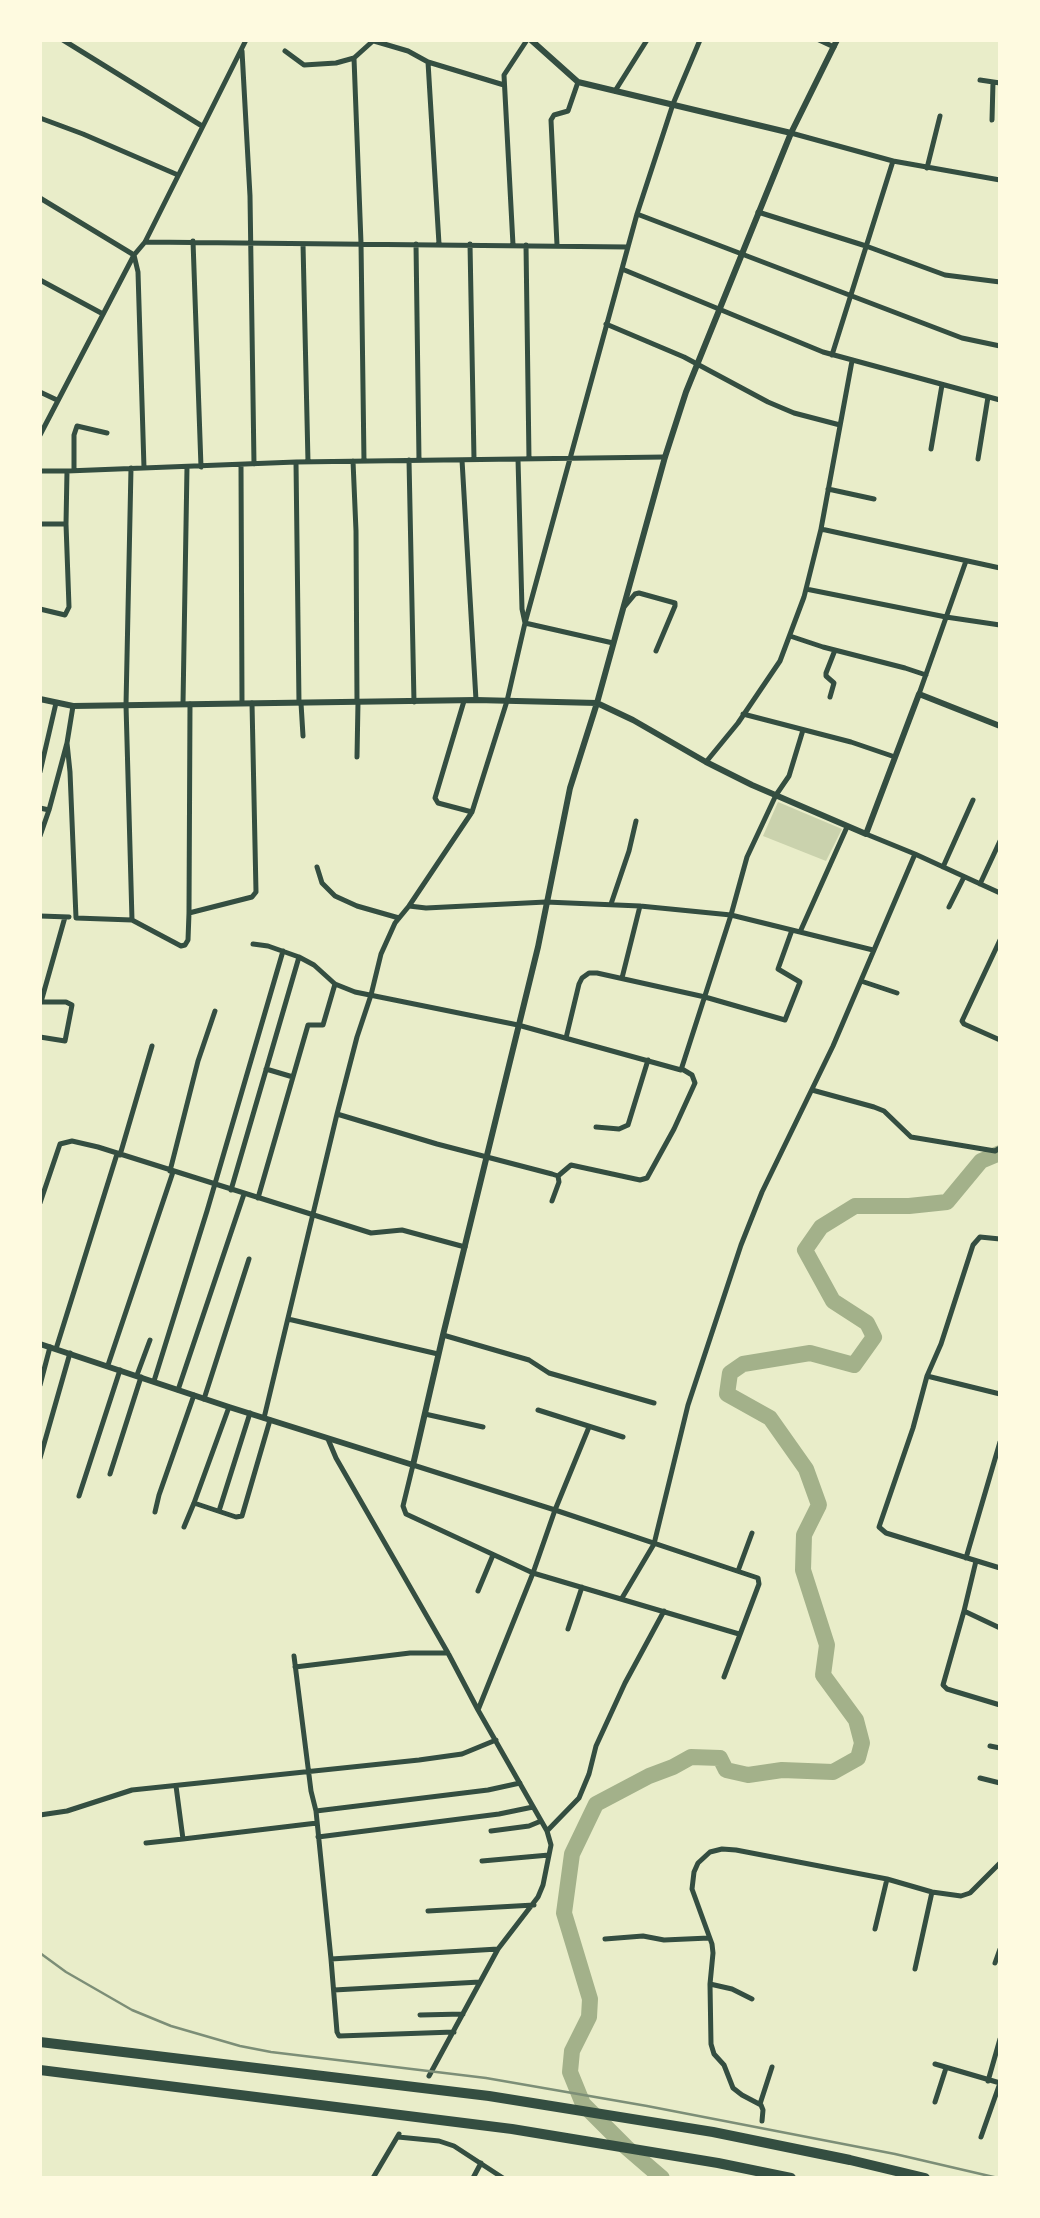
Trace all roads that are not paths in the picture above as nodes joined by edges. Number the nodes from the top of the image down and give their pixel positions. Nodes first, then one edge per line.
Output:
1 (63, 40) edge
2 (246, 40) edge
3 (374, 40) edge
4 (529, 40) edge
5 (647, 40) edge
6 (700, 40) edge
7 (819, 40) edge
8 (835, 44) edge
9 (242, 48) junction
10 (285, 51) dead end
11 (354, 58) junction
12 (428, 62) junction
13 (980, 80) dead end
14 (578, 82) junction
15 (996, 83) edge
16 (504, 85) junction
17 (615, 92) junction
18 (673, 104) junction
19 (940, 116) dead end
20 (40, 118) edge
21 (992, 120) dead end
22 (202, 126) junction
23 (791, 132) junction
24 (893, 161) junction
25 (927, 168) junction
26 (178, 175) junction
27 (1000, 180) edge
28 (40, 198) edge
29 (758, 212) junction
30 (637, 214) junction
31 (145, 242) junction
32 (193, 242) junction
33 (249, 243) junction
34 (361, 243) junction
35 (303, 244) junction
36 (416, 244) junction
37 (439, 244) junction
38 (470, 244) junction
39 (513, 245) junction
40 (526, 245) junction
41 (557, 246) junction
42 (866, 246) junction
43 (628, 247) junction
44 (742, 253) junction
45 (134, 255) junction
46 (622, 269) junction
47 (40, 280) edge
48 (1000, 282) edge
49 (850, 294) junction
50 (720, 309) junction
51 (103, 314) junction
52 (606, 324) junction
53 (1000, 346) edge
54 (832, 355) junction
55 (852, 361) junction
56 (697, 364) junction
57 (942, 385) junction
58 (40, 392) edge
59 (988, 397) junction
60 (57, 400) junction
61 (1000, 400) edge
62 (840, 427) junction
63 (107, 433) dead end
64 (40, 435) edge
65 (932, 449) dead end
66 (665, 457) junction
67 (572, 458) junction
68 (978, 458) dead end
69 (474, 459) junction
70 (518, 459) junction
71 (529, 459) junction
72 (409, 460) junction
73 (419, 460) junction
74 (462, 460) junction
75 (353, 461) junction
76 (364, 461) junction
77 (296, 462) junction
78 (309, 462) junction
79 (241, 464) junction
80 (254, 464) junction
81 (187, 467) junction
82 (201, 467) junction
83 (131, 468) junction
84 (144, 468) junction
85 (71, 470) junction
86 (40, 471) edge
87 (829, 486) junction
88 (874, 499) dead end
89 (40, 524) edge
90 (66, 524) junction
91 (821, 529) junction
92 (966, 561) junction
93 (1000, 568) edge
94 (806, 589) junction
95 (40, 609) edge
96 (623, 609) junction
97 (946, 617) junction
98 (525, 623) junction
99 (1000, 625) edge
100 (790, 636) junction
101 (613, 643) junction
102 (835, 650) junction
103 (656, 651) dead end
104 (926, 675) junction
105 (919, 694) junction
106 (831, 697) dead end
107 (40, 699) edge
108 (475, 700) junction
109 (464, 701) junction
110 (507, 701) junction
111 (358, 702) junction
112 (414, 702) junction
113 (56, 703) junction
114 (242, 703) junction
115 (253, 703) junction
116 (300, 703) junction
117 (597, 703) junction
118 (187, 704) junction
119 (126, 705) junction
120 (73, 706) junction
121 (743, 714) junction
122 (1000, 726) edge
123 (803, 730) junction
124 (303, 736) dead end
125 (67, 743) junction
126 (357, 757) dead end
127 (895, 757) junction
128 (706, 762) junction
129 (40, 772) edge
130 (776, 795) junction
131 (973, 800) dead end
132 (40, 808) edge
133 (49, 810) junction
134 (472, 812) junction
135 (636, 821) dead end
136 (847, 827) junction
137 (866, 834) junction
138 (40, 836) edge
139 (1000, 841) edge
140 (915, 854) junction
141 (317, 867) dead end
142 (943, 867) junction
143 (964, 877) junction
144 (980, 884) junction
145 (1000, 893) edge
146 (546, 902) junction
147 (611, 904) junction
148 (410, 906) junction
149 (640, 906) junction
150 (949, 907) dead end
151 (189, 913) junction
152 (731, 915) junction
153 (40, 916) edge
154 (65, 917) junction
155 (76, 918) junction
156 (398, 918) junction
157 (132, 920) junction
158 (792, 930) junction
159 (800, 932) junction
160 (1000, 940) edge
161 (253, 944) dead end
162 (873, 950) junction
163 (283, 951) junction
164 (299, 957) junction
165 (622, 978) junction
166 (861, 981) junction
167 (335, 984) junction
168 (897, 993) dead end
169 (372, 995) junction
170 (705, 997) junction
171 (41, 1002) edge
172 (215, 1011) dead end
173 (518, 1026) junction
174 (40, 1037) edge
175 (566, 1038) junction
176 (1000, 1040) edge
177 (152, 1046) dead end
178 (648, 1060) junction
179 (266, 1069) junction
180 (682, 1069) junction
181 (293, 1077) junction
182 (812, 1090) junction
183 (337, 1114) junction
184 (596, 1127) dead end
185 (1000, 1148) edge
186 (118, 1154) junction
187 (486, 1157) junction
188 (172, 1171) junction
189 (558, 1177) junction
190 (214, 1184) junction
191 (231, 1190) junction
192 (244, 1194) junction
193 (257, 1198) junction
194 (552, 1201) dead end
195 (40, 1203) edge
196 (313, 1216) junction
197 (1000, 1239) edge
198 (465, 1247) junction
199 (249, 1259) dead end
200 (288, 1319) junction
201 (443, 1335) junction
202 (150, 1340) dead end
203 (40, 1344) edge
204 (53, 1348) junction
205 (70, 1353) junction
206 (438, 1354) junction
207 (107, 1365) junction
208 (120, 1370) junction
209 (139, 1376) junction
210 (928, 1376) junction
211 (153, 1381) junction
212 (40, 1385) edge
213 (178, 1390) junction
214 (1000, 1394) edge
215 (194, 1395) junction
216 (204, 1399) junction
217 (654, 1403) dead end
218 (229, 1407) junction
219 (538, 1410) dead end
220 (250, 1413) junction
221 (425, 1414) junction
222 (267, 1419) junction
223 (483, 1427) dead end
224 (589, 1427) junction
225 (623, 1437) dead end
226 (328, 1439) junction
227 (1000, 1442) edge
228 (40, 1458) edge
229 (413, 1465) junction
230 (110, 1474) dead end
231 (79, 1496) dead end
232 (194, 1503) junction
233 (555, 1510) junction
234 (219, 1511) junction
235 (155, 1512) dead end
236 (184, 1527) dead end
237 (751, 1533) dead end
238 (654, 1544) junction
239 (493, 1555) junction
240 (965, 1558) junction
241 (976, 1561) junction
242 (1000, 1568) edge
243 (738, 1571) junction
244 (533, 1573) junction
245 (582, 1587) junction
246 (478, 1591) dead end
247 (622, 1598) junction
248 (664, 1611) junction
249 (964, 1611) junction
250 (1000, 1628) edge
251 (568, 1629) dead end
252 (739, 1634) junction
253 (448, 1653) junction
254 (294, 1656) dead end
255 (295, 1667) junction
256 (724, 1677) dead end
257 (1000, 1705) edge
258 (478, 1710) junction
259 (496, 1740) junction
260 (990, 1746) dead end
261 (1000, 1748) edge
262 (308, 1771) junction
263 (980, 1777) dead end
264 (520, 1783) junction
265 (1000, 1783) edge
266 (176, 1786) junction
267 (533, 1807) junction
268 (316, 1811) junction
269 (40, 1815) edge
270 (541, 1821) junction
271 (317, 1823) junction
272 (491, 1831) dead end
273 (547, 1831) junction
274 (318, 1837) junction
275 (183, 1839) junction
276 (146, 1843) dead end
277 (549, 1856) junction
278 (482, 1861) dead end
279 (1000, 1863) edge
280 (887, 1880) junction
281 (932, 1892) junction
282 (534, 1905) junction
283 (428, 1911) dead end
284 (875, 1929) dead end
285 (709, 1938) junction
286 (605, 1939) dead end
287 (498, 1949) junction
288 (1000, 1949) edge
289 (331, 1959) junction
290 (995, 1963) dead end
291 (915, 1969) dead end
292 (480, 1982) junction
293 (710, 1984) junction
294 (334, 1990) junction
295 (752, 1999) dead end
296 (464, 2014) junction
297 (420, 2015) dead end
298 (454, 2032) junction
299 (1000, 2039) edge
300 (40, 2042) edge
301 (935, 2064) dead end
302 (772, 2067) dead end
303 (946, 2067) junction
304 (40, 2070) edge
305 (429, 2076) dead end
306 (988, 2081) junction
307 (1000, 2083) edge
308 (935, 2102) dead end
309 (760, 2104) junction
310 (762, 2121) dead end
311 (981, 2137) dead end
312 (481, 2162) junction
313 (375, 2175) edge
314 (386, 2178) edge
315 (473, 2178) edge
316 (503, 2178) edge
317 (791, 2178) edge
318 (925, 2178) edge

1 - 22 street
2 - 9 street
3 - 11 street
3 - 12 street
4 - 14 street
4 - 16 street
5 - 17 street
6 - 18 street
7 - 8 street
8 - 23 street
9 - 22 street
9 - 33 street
10 - 11 street
11 - 34 street
12 - 16 street
12 - 37 street
13 - 15 street
14 - 17 street
14 - 41 street
15 - 21 street
16 - 39 street
17 - 18 street
18 - 23 street
18 - 30 street
19 - 25 street
20 - 26 street
22 - 26 street
23 - 24 street
23 - 29 street
24 - 25 street
24 - 42 street
25 - 27 street
26 - 31 street
28 - 45 street
29 - 42 street
29 - 44 street
30 - 43 street
30 - 44 street
31 - 32 street
31 - 45 street
32 - 33 street
32 - 82 street
33 - 35 street
33 - 80 street
34 - 35 street
34 - 36 street
34 - 76 street
35 - 78 street
36 - 37 street
36 - 73 street
37 - 38 street
38 - 39 street
38 - 69 street
39 - 40 street
40 - 41 street
40 - 71 street
41 - 43 street
42 - 48 street
42 - 49 street
43 - 46 street
44 - 49 street
44 - 50 street
45 - 51 street
45 - 84 street
46 - 50 street
46 - 52 street
47 - 51 street
49 - 53 street
49 - 54 street
50 - 54 street
50 - 56 street
51 - 60 street
52 - 56 street
52 - 67 street
54 - 55 street
55 - 57 street
55 - 62 street
56 - 62 street
56 - 66 street
57 - 59 street
57 - 65 street
58 - 60 street
59 - 61 street
59 - 68 street
60 - 64 street
62 - 87 street
63 - 85 street
66 - 67 street
66 - 96 street
67 - 71 street
67 - 98 street
69 - 70 street
69 - 74 street
70 - 71 street
70 - 98 street
72 - 73 street
72 - 76 street
72 - 112 street
73 - 74 street
74 - 108 street
75 - 76 street
75 - 78 street
75 - 111 street
77 - 78 street
77 - 80 street
77 - 116 street
79 - 80 street
79 - 82 street
79 - 114 street
81 - 82 street
81 - 84 street
81 - 118 street
83 - 84 street
83 - 85 street
83 - 119 street
85 - 86 street
85 - 90 street
87 - 88 street
87 - 91 street
89 - 90 street
90 - 95 street
91 - 92 street
91 - 94 street
92 - 93 street
92 - 97 street
94 - 97 street
94 - 100 street
96 - 101 street
96 - 103 street
97 - 99 street
97 - 104 street
98 - 101 street
98 - 110 street
100 - 102 street
100 - 121 street
101 - 117 street
102 - 104 street
102 - 106 street
104 - 105 street
105 - 122 street
105 - 127 street
107 - 113 street
108 - 109 street
108 - 110 street
109 - 112 street
109 - 134 street
110 - 117 street
110 - 134 street
111 - 112 street
111 - 116 street
111 - 126 street
113 - 120 street
113 - 129 street
114 - 115 street
114 - 118 street
115 - 116 street
115 - 151 street
116 - 124 street
117 - 128 street
117 - 146 street
118 - 119 street
118 - 151 street
119 - 120 street
119 - 157 street
120 - 125 street
121 - 123 street
121 - 128 street
123 - 127 street
123 - 130 street
125 - 133 street
125 - 155 street
127 - 137 street
128 - 130 street
130 - 136 street
130 - 152 street
131 - 142 street
132 - 133 street
133 - 138 street
134 - 148 street
135 - 147 street
136 - 137 street
136 - 159 street
137 - 140 street
139 - 144 street
140 - 142 street
140 - 162 street
141 - 156 street
142 - 143 street
143 - 144 street
143 - 150 street
144 - 145 street
146 - 147 street
146 - 148 street
146 - 173 street
147 - 149 street
148 - 156 street
149 - 152 street
149 - 165 street
151 - 157 street
152 - 158 street
152 - 170 street
153 - 154 street
154 - 155 street
154 - 171 street
155 - 157 street
156 - 169 street
158 - 159 street
158 - 170 street
159 - 162 street
160 - 176 street
161 - 163 street
162 - 166 street
163 - 164 street
163 - 190 street
164 - 167 street
164 - 179 street
165 - 170 street
165 - 175 street
166 - 168 street
166 - 182 street
167 - 169 street
167 - 181 street
169 - 173 street
169 - 183 street
170 - 180 street
171 - 174 street
172 - 188 street
173 - 175 street
173 - 187 street
175 - 178 street
177 - 186 street
178 - 180 street
178 - 184 street
179 - 181 street
179 - 191 street
180 - 189 street
181 - 193 street
182 - 185 street
182 - 238 street
183 - 187 street
183 - 196 street
186 - 188 street
186 - 195 street
186 - 204 street
187 - 189 street
187 - 198 street
188 - 190 street
188 - 207 street
189 - 194 street
190 - 191 street
190 - 211 street
191 - 192 street
192 - 193 street
192 - 213 street
193 - 196 street
196 - 198 street
196 - 200 street
197 - 210 street
198 - 201 street
199 - 216 street
200 - 206 street
200 - 222 street
201 - 206 street
201 - 217 street
202 - 209 street
203 - 204 street
204 - 205 street
204 - 212 street
205 - 207 street
205 - 228 street
206 - 221 street
207 - 208 street
208 - 209 street
208 - 231 street
209 - 211 street
209 - 230 street
210 - 214 street
210 - 240 street
211 - 213 street
213 - 215 street
215 - 216 street
215 - 235 street
216 - 218 street
218 - 220 street
218 - 232 street
219 - 224 street
220 - 222 street
220 - 234 street
221 - 223 street
221 - 229 street
222 - 226 street
222 - 234 street
224 - 225 street
224 - 233 street
226 - 229 street
226 - 253 street
227 - 240 street
229 - 233 street
229 - 239 street
232 - 234 street
232 - 236 street
233 - 238 street
233 - 244 street
237 - 243 street
238 - 243 street
238 - 247 street
239 - 244 street
239 - 246 street
240 - 241 street
241 - 242 street
241 - 249 street
243 - 252 street
244 - 245 street
244 - 258 street
245 - 247 street
245 - 251 street
247 - 248 street
248 - 252 street
248 - 273 street
249 - 250 street
249 - 257 street
252 - 256 street
253 - 255 street
253 - 258 street
254 - 255 street
255 - 262 street
258 - 259 street
259 - 262 street
259 - 264 street
260 - 261 street
262 - 266 street
262 - 268 street
263 - 265 street
264 - 267 street
264 - 268 street
266 - 269 street
266 - 275 street
267 - 270 street
267 - 274 street
268 - 271 street
270 - 272 street
270 - 273 street
271 - 274 street
271 - 275 street
273 - 277 street
274 - 289 street
275 - 276 street
277 - 278 street
277 - 282 street
279 - 281 street
280 - 281 street
280 - 284 street
280 - 285 street
281 - 291 street
282 - 283 street
282 - 287 street
285 - 286 street
285 - 293 street
287 - 289 street
287 - 292 street
288 - 290 street
289 - 294 street
292 - 294 street
292 - 296 street
293 - 295 street
293 - 309 street
294 - 298 street
296 - 297 street
296 - 298 street
298 - 305 street
299 - 306 street
300 - 318 highway
301 - 303 street
302 - 309 street
303 - 306 street
303 - 308 street
304 - 317 highway
306 - 307 street
307 - 311 street
309 - 310 street
312 - 313 street
312 - 315 street
312 - 316 street
313 - 314 street

